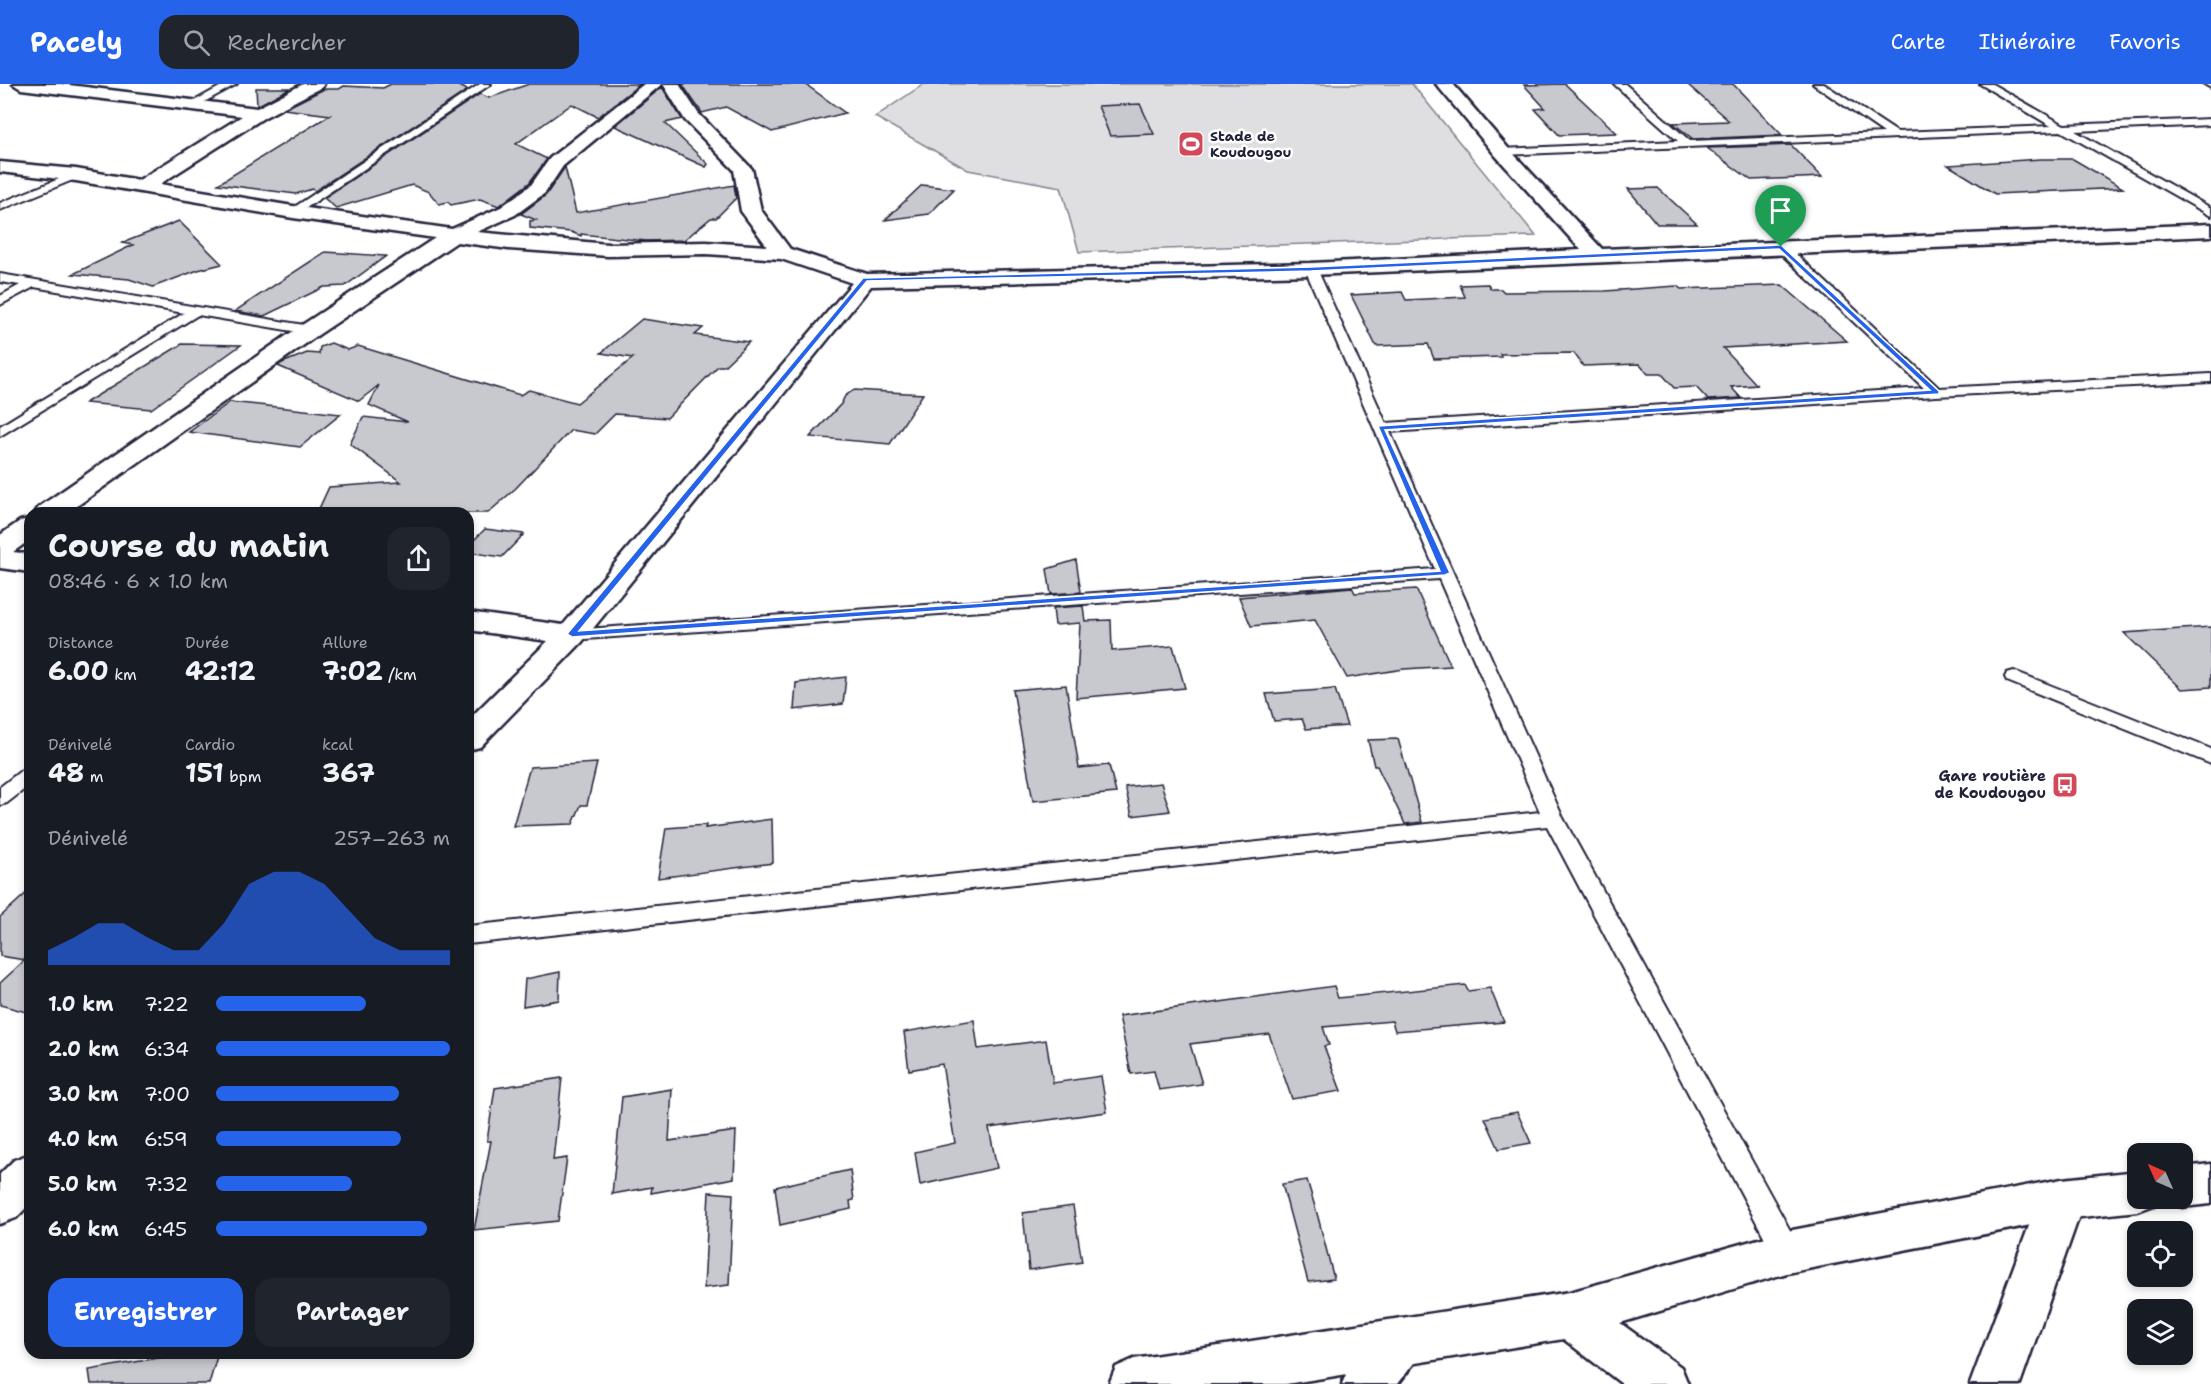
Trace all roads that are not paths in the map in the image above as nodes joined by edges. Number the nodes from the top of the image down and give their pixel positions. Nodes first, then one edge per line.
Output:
1 (21, 84) edge
2 (232, 84) edge
3 (316, 84) edge
4 (486, 84) edge
5 (654, 84) edge
6 (671, 84) edge
7 (1444, 84) edge
8 (1619, 84) edge
9 (1818, 84) edge
10 (1984, 84) edge
11 (71, 87) edge
12 (192, 105) junction
13 (259, 113) junction
14 (2211, 123) edge
15 (2063, 129) junction
16 (1894, 135) junction
17 (1687, 144) junction
18 (1502, 152) junction
19 (0, 167) edge
20 (76, 175) junction
21 (143, 186) junction
22 (0, 207) edge
23 (293, 212) junction
24 (2211, 213) edge
25 (2211, 230) edge
26 (452, 236) junction
27 (1781, 247) junction
28 (783, 253) junction
29 (1597, 255) junction
30 (1311, 269) junction
31 (0, 278) edge
32 (865, 280) junction
33 (31, 284) junction
34 (0, 301) edge
35 (196, 311) junction
36 (310, 330) junction
37 (2211, 378) edge
38 (1936, 392) junction
39 (1381, 428) junction
40 (0, 432) edge
41 (58, 507) edge
42 (24, 531) edge
43 (0, 548) edge
44 (0, 559) edge
45 (24, 562) edge
46 (1445, 573) junction
47 (474, 622) edge
48 (572, 634) junction
49 (2014, 677) dead end
50 (474, 733) edge
51 (2211, 757) edge
52 (24, 779) edge
53 (0, 798) edge
54 (1553, 818) junction
55 (474, 934) edge
56 (24, 1180) edge
57 (2211, 1184) edge
58 (2193, 1186) edge
59 (2127, 1192) edge
60 (2062, 1199) junction
61 (0, 1204) edge
62 (1787, 1252) junction
63 (1570, 1316) junction
64 (1400, 1342) junction
65 (1134, 1384) edge
66 (1367, 1384) edge
67 (1663, 1384) edge
68 (1995, 1384) edge

1 - 11 street
2 - 12 lane
3 - 13 street
4 - 23 lane
5 - 26 street
6 - 28 street
7 - 18 street
8 - 17 lane
9 - 16 lane
10 - 15 lane
11 - 12 street
12 - 13 street
13 - 21 street
14 - 15 lane
15 - 16 lane
15 - 24 lane
16 - 17 lane
17 - 18 lane
18 - 29 street
19 - 20 street
20 - 21 street
20 - 22 lane
21 - 23 street
23 - 26 street
25 - 27 street
26 - 28 street
26 - 36 street
27 - 29 street
27 - 38 lane
28 - 32 street
29 - 30 street
30 - 32 street
30 - 39 lane
31 - 33 lane
32 - 48 street
33 - 34 lane
33 - 35 lane
35 - 36 lane
35 - 40 lane
36 - 41 street
37 - 38 lane
38 - 39 lane
39 - 46 lane
42 - 43 street
44 - 45 street
46 - 48 lane
46 - 54 lane
47 - 48 street
48 - 50 street
49 - 51 lane
52 - 53 lane
54 - 55 lane
54 - 62 lane
56 - 61 street
57 - 58 street
59 - 60 street
60 - 62 street
60 - 68 street
62 - 63 street
63 - 64 street
63 - 67 street
64 - 65 street
64 - 66 street

